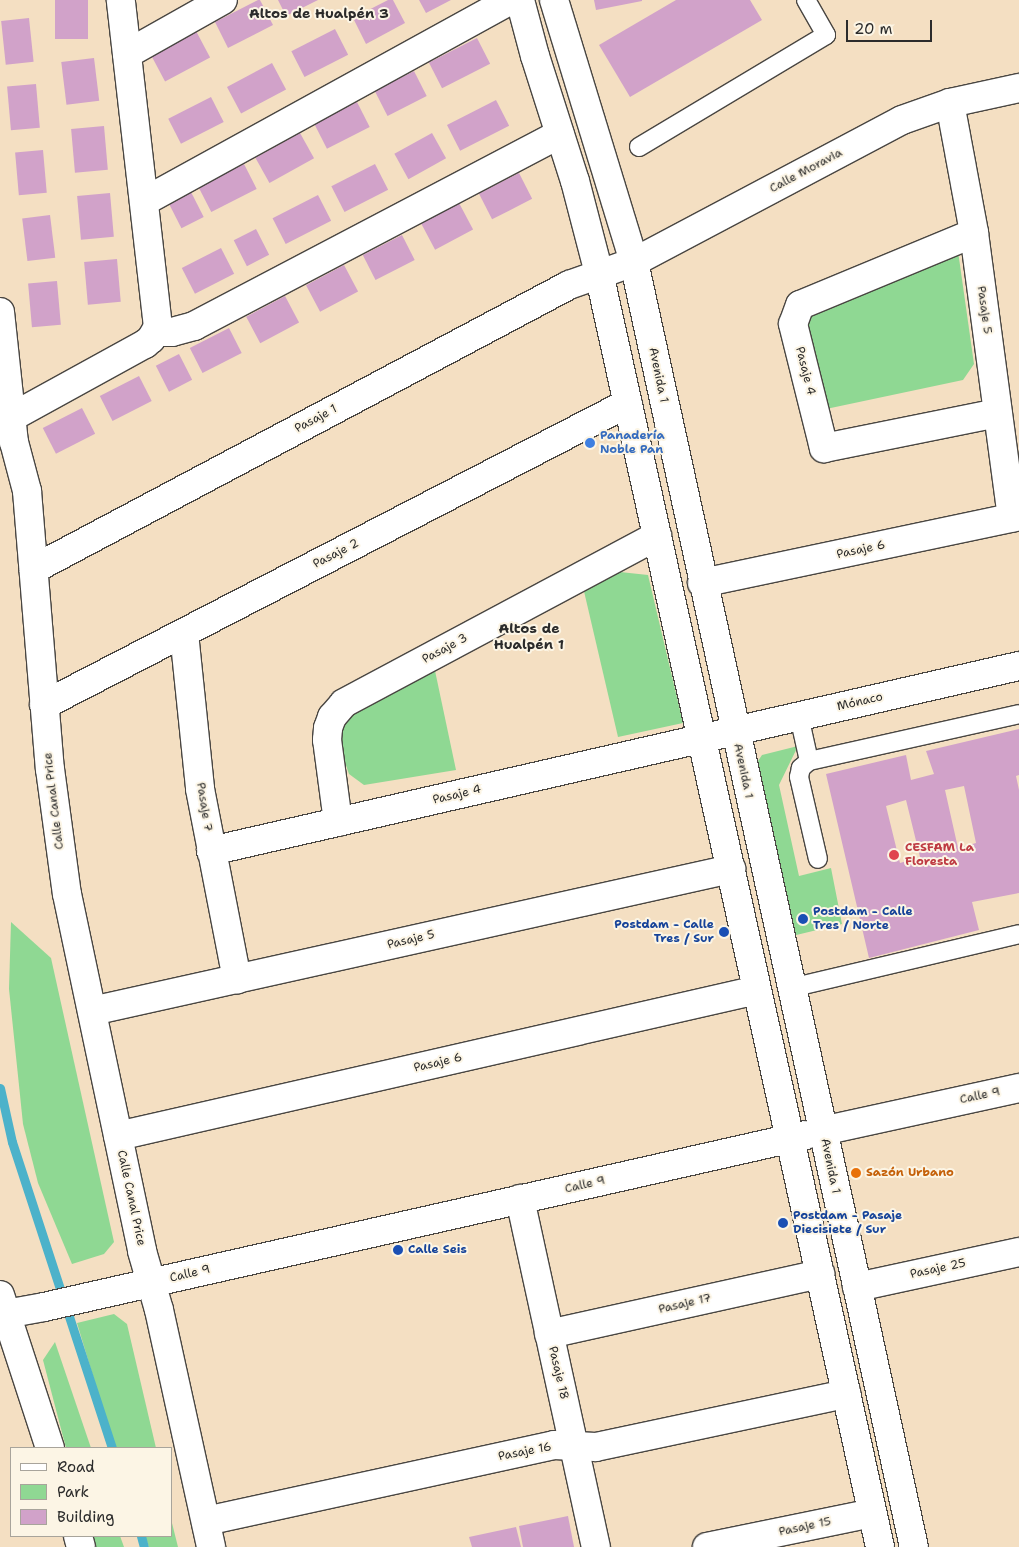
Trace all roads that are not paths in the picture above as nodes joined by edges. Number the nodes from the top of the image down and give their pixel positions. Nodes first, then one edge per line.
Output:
1 (121, 0) edge
2 (223, 0) edge
3 (510, 0) edge
4 (520, 0) edge
5 (554, 0) edge
6 (806, 0) edge
7 (128, 54) junction
8 (1019, 88) edge
9 (950, 103) junction
10 (560, 134) junction
11 (639, 147) dead end
12 (145, 201) junction
13 (974, 233) junction
14 (634, 262) junction
15 (599, 273) junction
16 (0, 312) edge
17 (156, 332) junction
18 (628, 403) junction
19 (998, 413) junction
20 (12, 417) junction
21 (1016, 517) edge
22 (657, 536) junction
23 (34, 569) junction
24 (702, 584) junction
25 (184, 633) junction
26 (1019, 666) edge
27 (44, 705) junction
28 (1019, 714) edge
29 (799, 716) junction
30 (735, 732) junction
31 (702, 739) junction
32 (809, 761) junction
33 (338, 822) junction
34 (211, 851) junction
35 (818, 859) dead end
36 (731, 869) junction
37 (1019, 934) edge
38 (237, 979) junction
39 (792, 988) junction
40 (758, 990) junction
41 (92, 1011) junction
42 (1019, 1088) edge
43 (822, 1131) junction
44 (118, 1136) junction
45 (790, 1138) junction
46 (520, 1199) junction
47 (1019, 1252) edge
48 (820, 1274) junction
49 (151, 1283) junction
50 (857, 1287) junction
51 (2, 1308) edge
52 (550, 1334) junction
53 (846, 1394) junction
54 (575, 1446) junction
55 (50, 1447) edge
56 (872, 1513) junction
57 (208, 1534) edge
58 (596, 1547) edge
59 (707, 1547) edge
60 (880, 1547) edge
61 (914, 1547) edge

1 - 7 street
2 - 7 street
3 - 12 street
4 - 10 street
5 - 14 street, Avenida 1
6 - 11 lane
7 - 12 street
8 - 9 street, Calle Moravia
9 - 13 street, Pasaje 5
9 - 14 street, Calle Moravia
10 - 15 street
10 - 17 street
12 - 17 street
13 - 19 street, Pasaje 5
13 - 19 street, Pasaje 4
14 - 15 street, Calle Moravia
14 - 24 street, Avenida 1
15 - 18 street
15 - 23 street, Pasaje 1
16 - 20 street, Calle Canal Price
17 - 20 street
18 - 22 street
18 - 25 street, Pasaje 2
19 - 21 street, Pasaje 5
20 - 23 street, Calle Canal Price
21 - 24 street, Pasaje 6
22 - 31 street
22 - 33 street, Pasaje 3
23 - 27 street, Calle Canal Price
24 - 30 street, Avenida 1
25 - 27 street, Pasaje 2
25 - 34 street, Pasaje 7
26 - 29 street, Mónaco
27 - 41 street, Calle Canal Price
28 - 32 lane
29 - 30 street, Mónaco
29 - 32 lane
30 - 31 street, Mónaco
30 - 39 street, Avenida 1
31 - 33 street, Pasaje 4
31 - 36 street
32 - 35 lane
33 - 34 street, Pasaje 4
34 - 38 street, Pasaje 7
36 - 38 street, Pasaje 5
36 - 40 street
37 - 39 lane
38 - 41 street, Pasaje 5
39 - 43 street, Avenida 1
40 - 44 street, Pasaje 6
40 - 45 street
41 - 44 street, Calle Canal Price
42 - 43 street, Calle 9
43 - 45 street, Calle 9
43 - 50 street, Avenida 1
44 - 49 street, Calle Canal Price
45 - 46 street, Calle 9
45 - 48 street
46 - 49 street, Calle 9
46 - 52 street, Pasaje 18
47 - 50 street, Pasaje 25
48 - 52 street, Pasaje 17
48 - 53 street
49 - 51 street, Calle 9
49 - 57 street
50 - 61 street, Avenida 1
51 - 55 street
52 - 54 street, Pasaje 18
53 - 54 street, Pasaje 16
53 - 56 street
54 - 57 street, Pasaje 16
54 - 58 street, Pasaje 18
56 - 59 street, Pasaje 15
56 - 60 street

